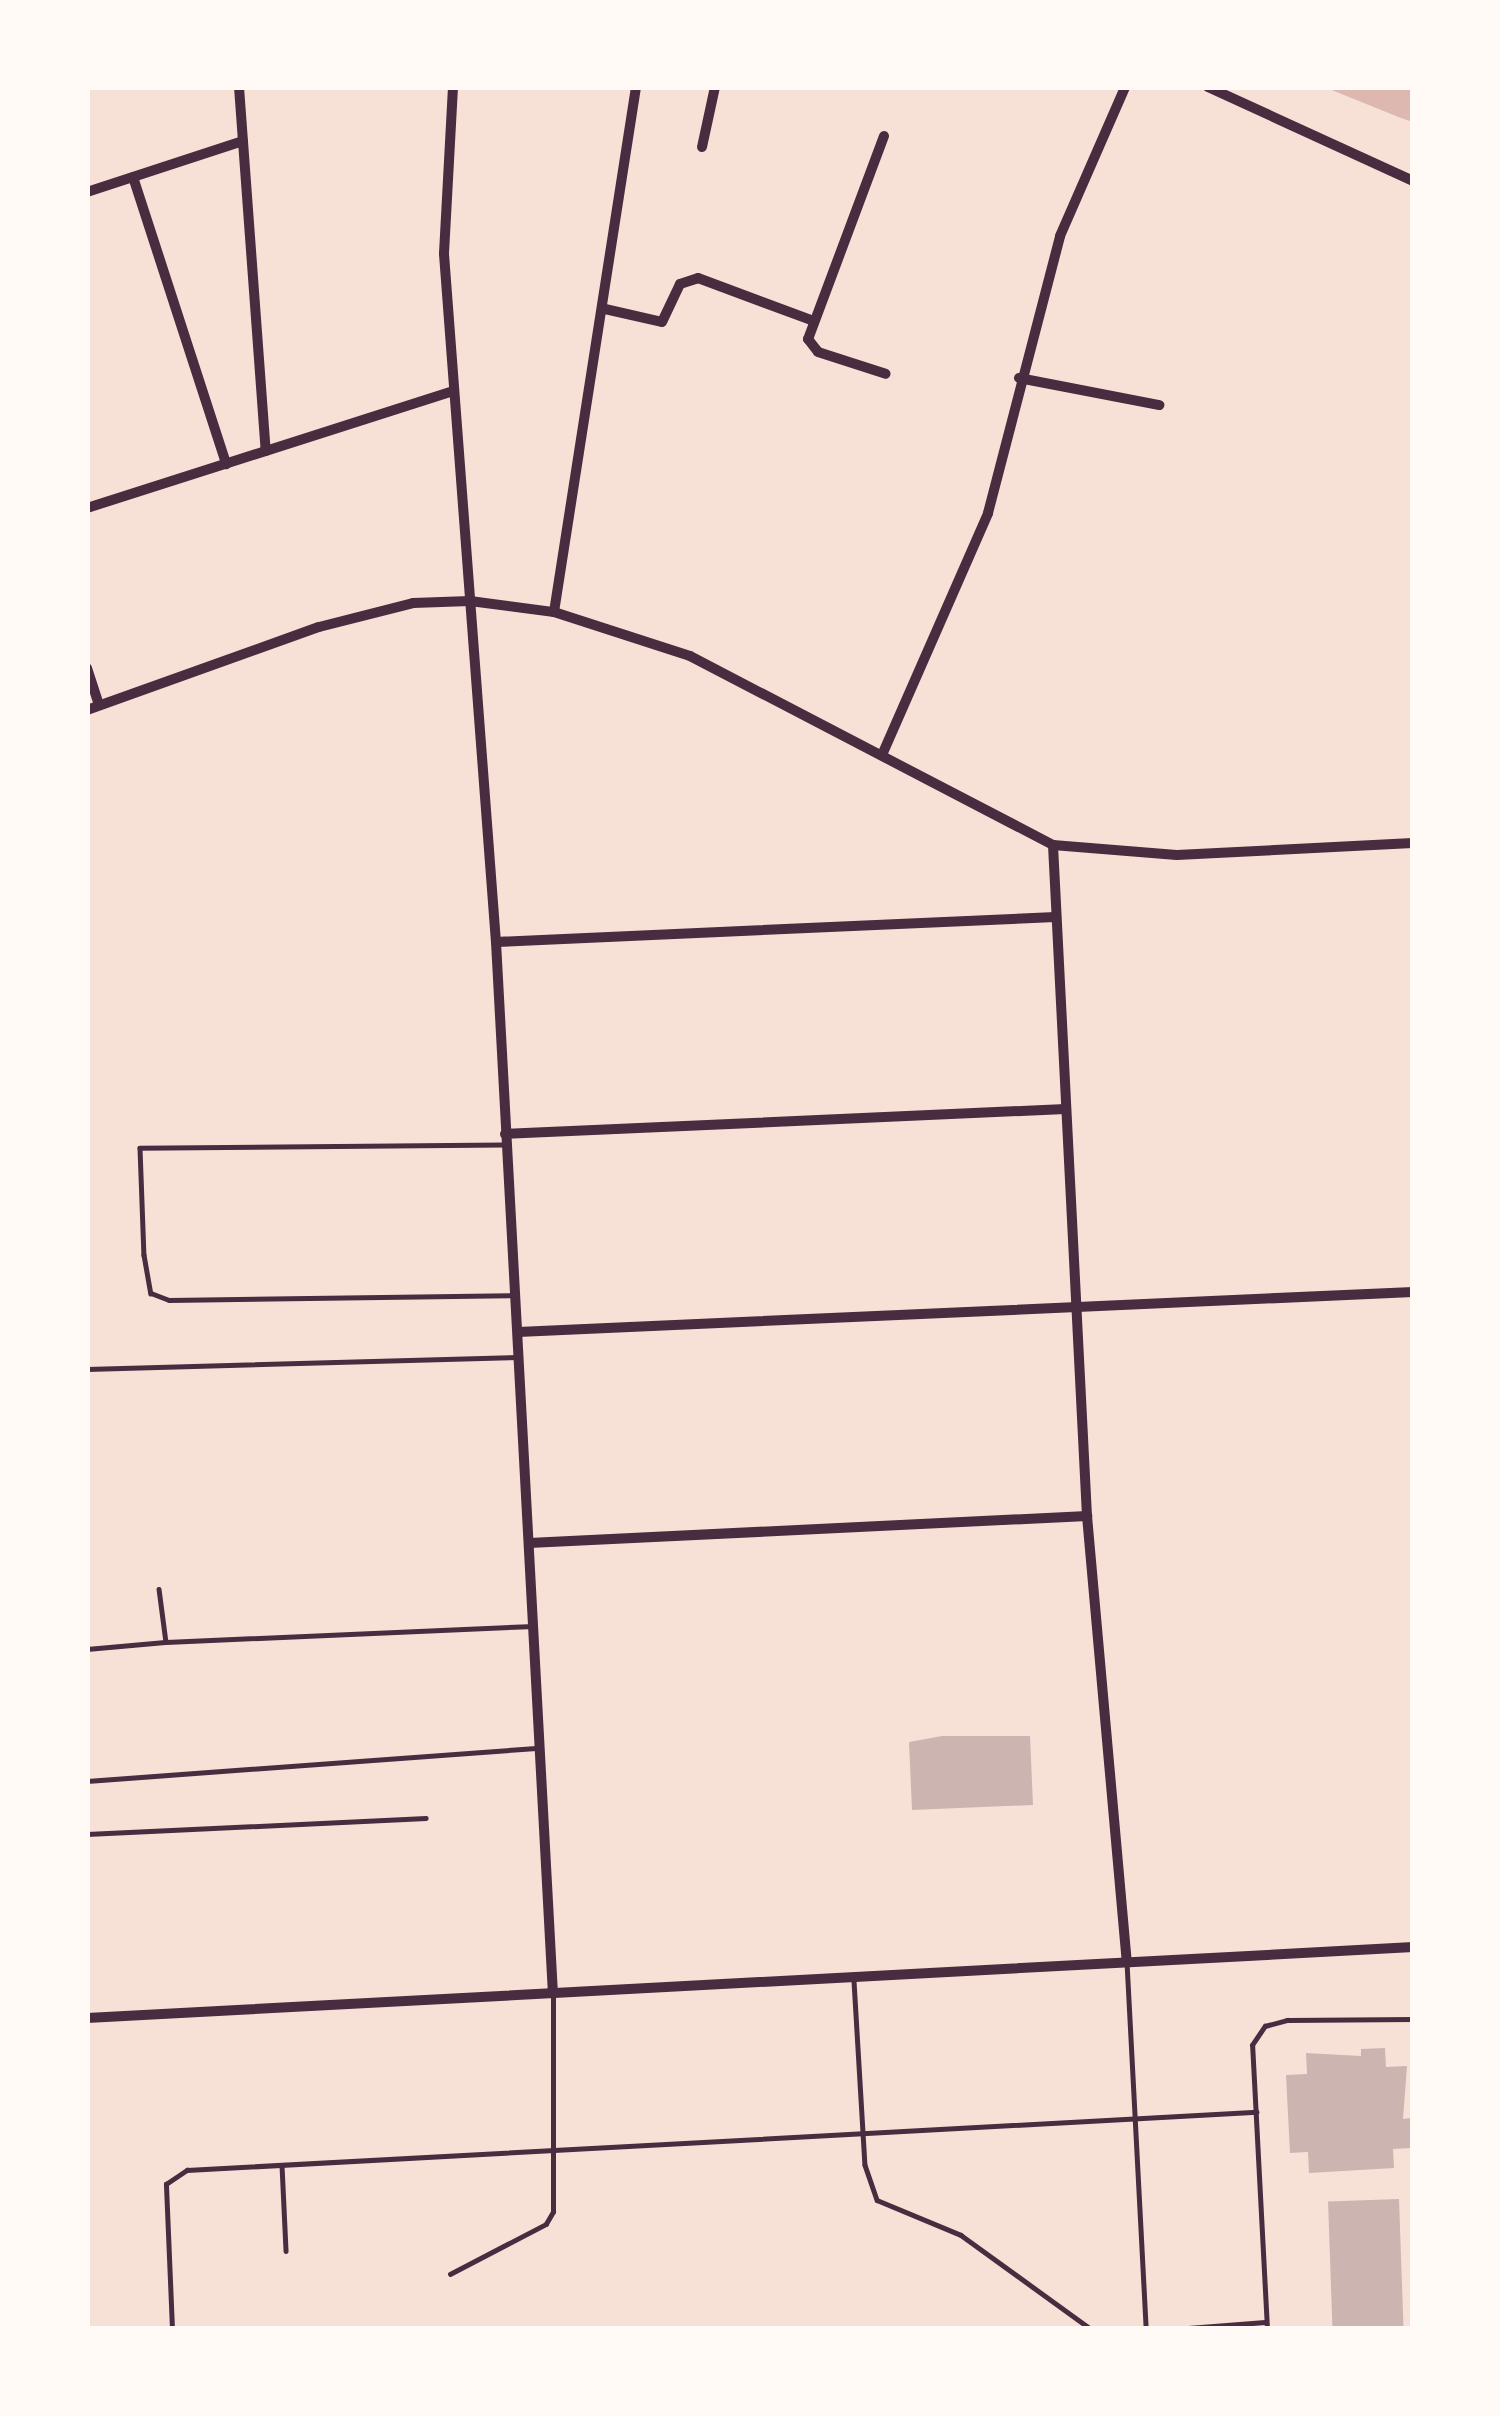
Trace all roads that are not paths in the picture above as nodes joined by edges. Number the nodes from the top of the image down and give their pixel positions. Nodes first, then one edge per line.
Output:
1 (239, 87) edge
2 (453, 87) edge
3 (636, 87) edge
4 (715, 87) edge
5 (1124, 87) edge
6 (1208, 87) edge
7 (884, 136) dead end
8 (243, 141) junction
9 (702, 147) dead end
10 (133, 177) junction
11 (1413, 181) edge
12 (87, 192) edge
13 (605, 309) junction
14 (811, 320) junction
15 (886, 374) dead end
16 (1019, 378) junction
17 (451, 392) junction
18 (1159, 405) dead end
19 (266, 451) junction
20 (226, 464) junction
21 (87, 508) edge
22 (470, 601) junction
23 (554, 612) junction
24 (87, 668) edge
25 (93, 708) edge
26 (882, 755) junction
27 (1413, 843) edge
28 (1053, 845) junction
29 (1055, 917) junction
30 (496, 942) junction
31 (1066, 1108) junction
32 (506, 1140) junction
33 (1413, 1292) edge
34 (516, 1295) junction
35 (1076, 1307) junction
36 (518, 1332) junction
37 (520, 1357) junction
38 (87, 1370) edge
39 (1087, 1516) junction
40 (530, 1543) junction
41 (159, 1589) dead end
42 (534, 1626) junction
43 (166, 1642) junction
44 (87, 1649) edge
45 (540, 1748) junction
46 (87, 1780) edge
47 (426, 1818) dead end
48 (87, 1834) edge
49 (1413, 1947) edge
50 (1126, 1963) junction
51 (854, 1977) junction
52 (553, 1993) junction
53 (87, 2018) edge
54 (1413, 2019) edge
55 (1256, 2112) junction
56 (1135, 2118) junction
57 (863, 2133) junction
58 (555, 2150) junction
59 (282, 2164) junction
60 (286, 2251) dead end
61 (450, 2274) dead end
62 (1267, 2325) edge
63 (172, 2329) edge
64 (1091, 2329) edge
65 (1146, 2329) edge
66 (1174, 2329) edge

1 - 8 street
2 - 17 street
3 - 13 street
4 - 9 street
5 - 16 street
6 - 11 street
7 - 14 street
8 - 10 street
8 - 19 street
10 - 12 street
10 - 20 street
13 - 14 street
13 - 23 street
14 - 15 street
16 - 18 street
16 - 26 street
17 - 19 street
17 - 22 street
19 - 20 street
20 - 21 street
22 - 23 street
22 - 25 street
22 - 30 street
23 - 26 street
24 - 25 street
26 - 28 street
27 - 28 street
28 - 29 street
29 - 30 street
29 - 31 street
30 - 32 street
31 - 32 street
31 - 35 street
32 - 34 street
32 - 34 lane
33 - 35 street
34 - 36 street
35 - 36 street
35 - 39 street
36 - 37 street
37 - 38 lane
37 - 40 street
39 - 40 street
39 - 50 street
40 - 42 street
41 - 43 lane
42 - 43 lane
42 - 45 street
43 - 44 lane
45 - 46 lane
45 - 52 street
47 - 48 lane
49 - 50 street
50 - 51 street
50 - 56 lane
51 - 52 street
51 - 57 lane
52 - 53 street
52 - 58 lane
54 - 55 lane
55 - 56 lane
55 - 62 lane
56 - 57 lane
56 - 65 lane
57 - 58 lane
57 - 64 lane
58 - 59 lane
58 - 61 lane
59 - 60 lane
59 - 63 lane
62 - 66 lane

